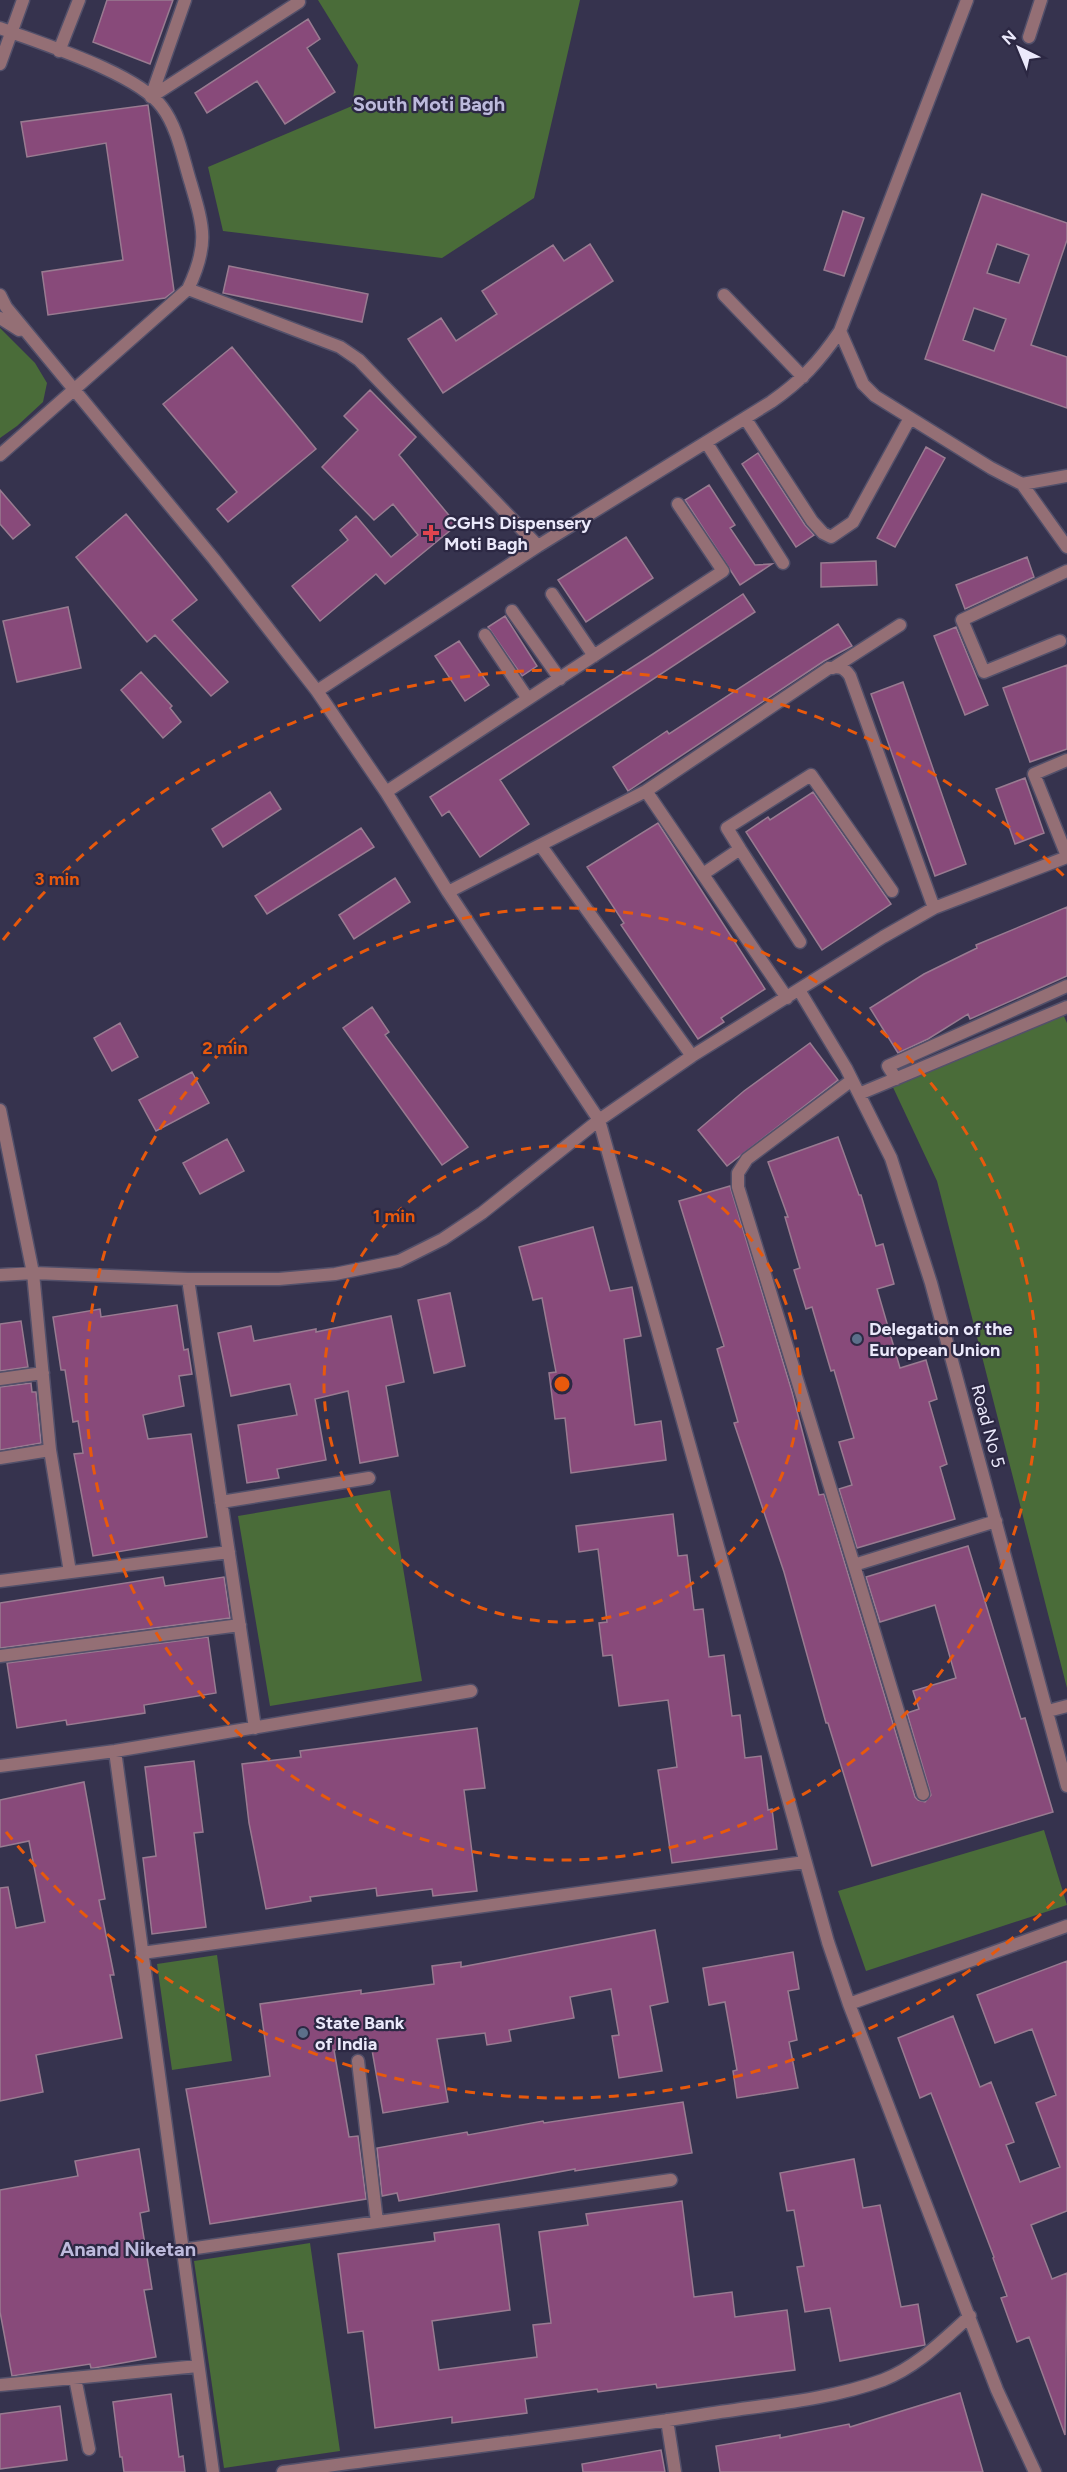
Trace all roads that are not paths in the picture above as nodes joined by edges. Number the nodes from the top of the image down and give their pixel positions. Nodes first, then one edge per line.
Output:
1 (23, 0) edge
2 (79, 0) edge
3 (185, 0) edge
4 (967, 0) edge
5 (1041, 0) edge
6 (298, 2) dead end
7 (6, 31) edge
8 (1029, 37) dead end
9 (59, 51) junction
10 (0, 64) edge
11 (151, 97) junction
12 (188, 288) junction
13 (0, 295) edge
14 (724, 295) dead end
15 (0, 318) edge
16 (840, 331) junction
17 (28, 335) junction
18 (803, 377) junction
19 (73, 390) junction
20 (745, 418) junction
21 (910, 418) junction
22 (706, 442) junction
23 (0, 455) edge
24 (1067, 476) edge
25 (1022, 484) junction
26 (678, 504) dead end
27 (538, 546) junction
28 (1067, 547) edge
29 (783, 564) dead end
30 (1067, 571) edge
31 (552, 594) dead end
32 (512, 611) dead end
33 (900, 625) dead end
34 (485, 635) dead end
35 (1060, 641) dead end
36 (594, 656) junction
37 (832, 668) junction
38 (560, 679) junction
39 (317, 691) junction
40 (528, 699) junction
41 (1067, 760) edge
42 (646, 790) junction
43 (386, 792) junction
44 (541, 846) junction
45 (740, 849) junction
46 (1067, 856) edge
47 (703, 874) junction
48 (892, 891) dead end
49 (448, 892) junction
50 (934, 908) junction
51 (800, 942) dead end
52 (1067, 987) edge
53 (799, 990) junction
54 (787, 998) junction
55 (1067, 1007) edge
56 (692, 1056) junction
57 (896, 1079) junction
58 (852, 1080) junction
59 (859, 1094) junction
60 (0, 1110) edge
61 (598, 1120) junction
62 (33, 1273) junction
63 (0, 1275) edge
64 (188, 1279) junction
65 (43, 1372) junction
66 (0, 1379) edge
67 (50, 1450) junction
68 (0, 1458) edge
69 (369, 1478) dead end
70 (221, 1502) junction
71 (996, 1521) junction
72 (229, 1552) junction
73 (854, 1565) junction
74 (69, 1572) junction
75 (0, 1581) edge
76 (240, 1625) junction
77 (0, 1656) edge
78 (471, 1691) dead end
79 (1067, 1706) edge
80 (1048, 1711) junction
81 (255, 1728) junction
82 (115, 1752) junction
83 (0, 1766) edge
84 (1067, 1786) edge
85 (923, 1794) dead end
86 (805, 1862) junction
87 (1067, 1926) edge
88 (142, 1953) junction
89 (849, 2004) junction
90 (358, 2061) dead end
91 (671, 2180) dead end
92 (377, 2222) junction
93 (182, 2250) junction
94 (966, 2320) junction
95 (198, 2366) junction
96 (75, 2378) junction
97 (0, 2385) edge
98 (667, 2420) junction
99 (89, 2449) dead end
100 (213, 2472) edge
101 (283, 2472) edge
102 (675, 2472) edge
103 (1035, 2472) edge

1 - 7 street
2 - 9 street
3 - 11 street
4 - 16 street
5 - 8 street
6 - 11 street
7 - 9 street
7 - 10 street
9 - 11 street
11 - 12 street
12 - 19 street
12 - 27 street
13 - 17 street
14 - 18 street
15 - 17 street
16 - 18 street
16 - 21 street
17 - 19 street
18 - 20 street
19 - 23 street
19 - 39 street
20 - 21 street
20 - 22 street
21 - 25 street
22 - 27 street
22 - 29 street
24 - 25 street
25 - 28 street
26 - 36 street
27 - 39 street
30 - 35 street
31 - 36 street
32 - 38 street
33 - 37 street
34 - 40 street
36 - 38 street
37 - 42 street
37 - 50 street
38 - 40 street
39 - 43 street
40 - 43 street
41 - 46 street
42 - 44 street
42 - 47 street
43 - 49 street
44 - 49 street
44 - 56 street
45 - 47 street
45 - 48 street
45 - 51 street
46 - 50 street
47 - 54 street
49 - 61 street
50 - 53 street
52 - 57 street
53 - 54 street
53 - 58 street, Road No 5
54 - 56 street
55 - 57 street
56 - 61 street
57 - 59 street
58 - 59 street, Road No 5
58 - 73 street
59 - 71 street, Road No 5
60 - 62 street
61 - 64 street
61 - 86 street
62 - 63 street
62 - 64 street
62 - 65 street
64 - 70 street
65 - 66 street
65 - 67 street
67 - 68 street
67 - 74 street
69 - 70 street
70 - 72 street
71 - 73 street
71 - 80 street, Road No 5
72 - 74 street
72 - 76 street
73 - 85 street
74 - 75 street
76 - 77 street
76 - 81 street
78 - 81 street
79 - 80 street
80 - 84 street, Road No 5
81 - 82 street
82 - 83 street
82 - 88 street
86 - 88 street
86 - 89 street
87 - 89 street
88 - 93 street
89 - 94 street
90 - 92 street
91 - 92 street
92 - 93 street
93 - 95 street
94 - 98 street
94 - 103 street
95 - 96 street
95 - 100 street
96 - 97 street
96 - 99 street
98 - 101 street
98 - 102 street

